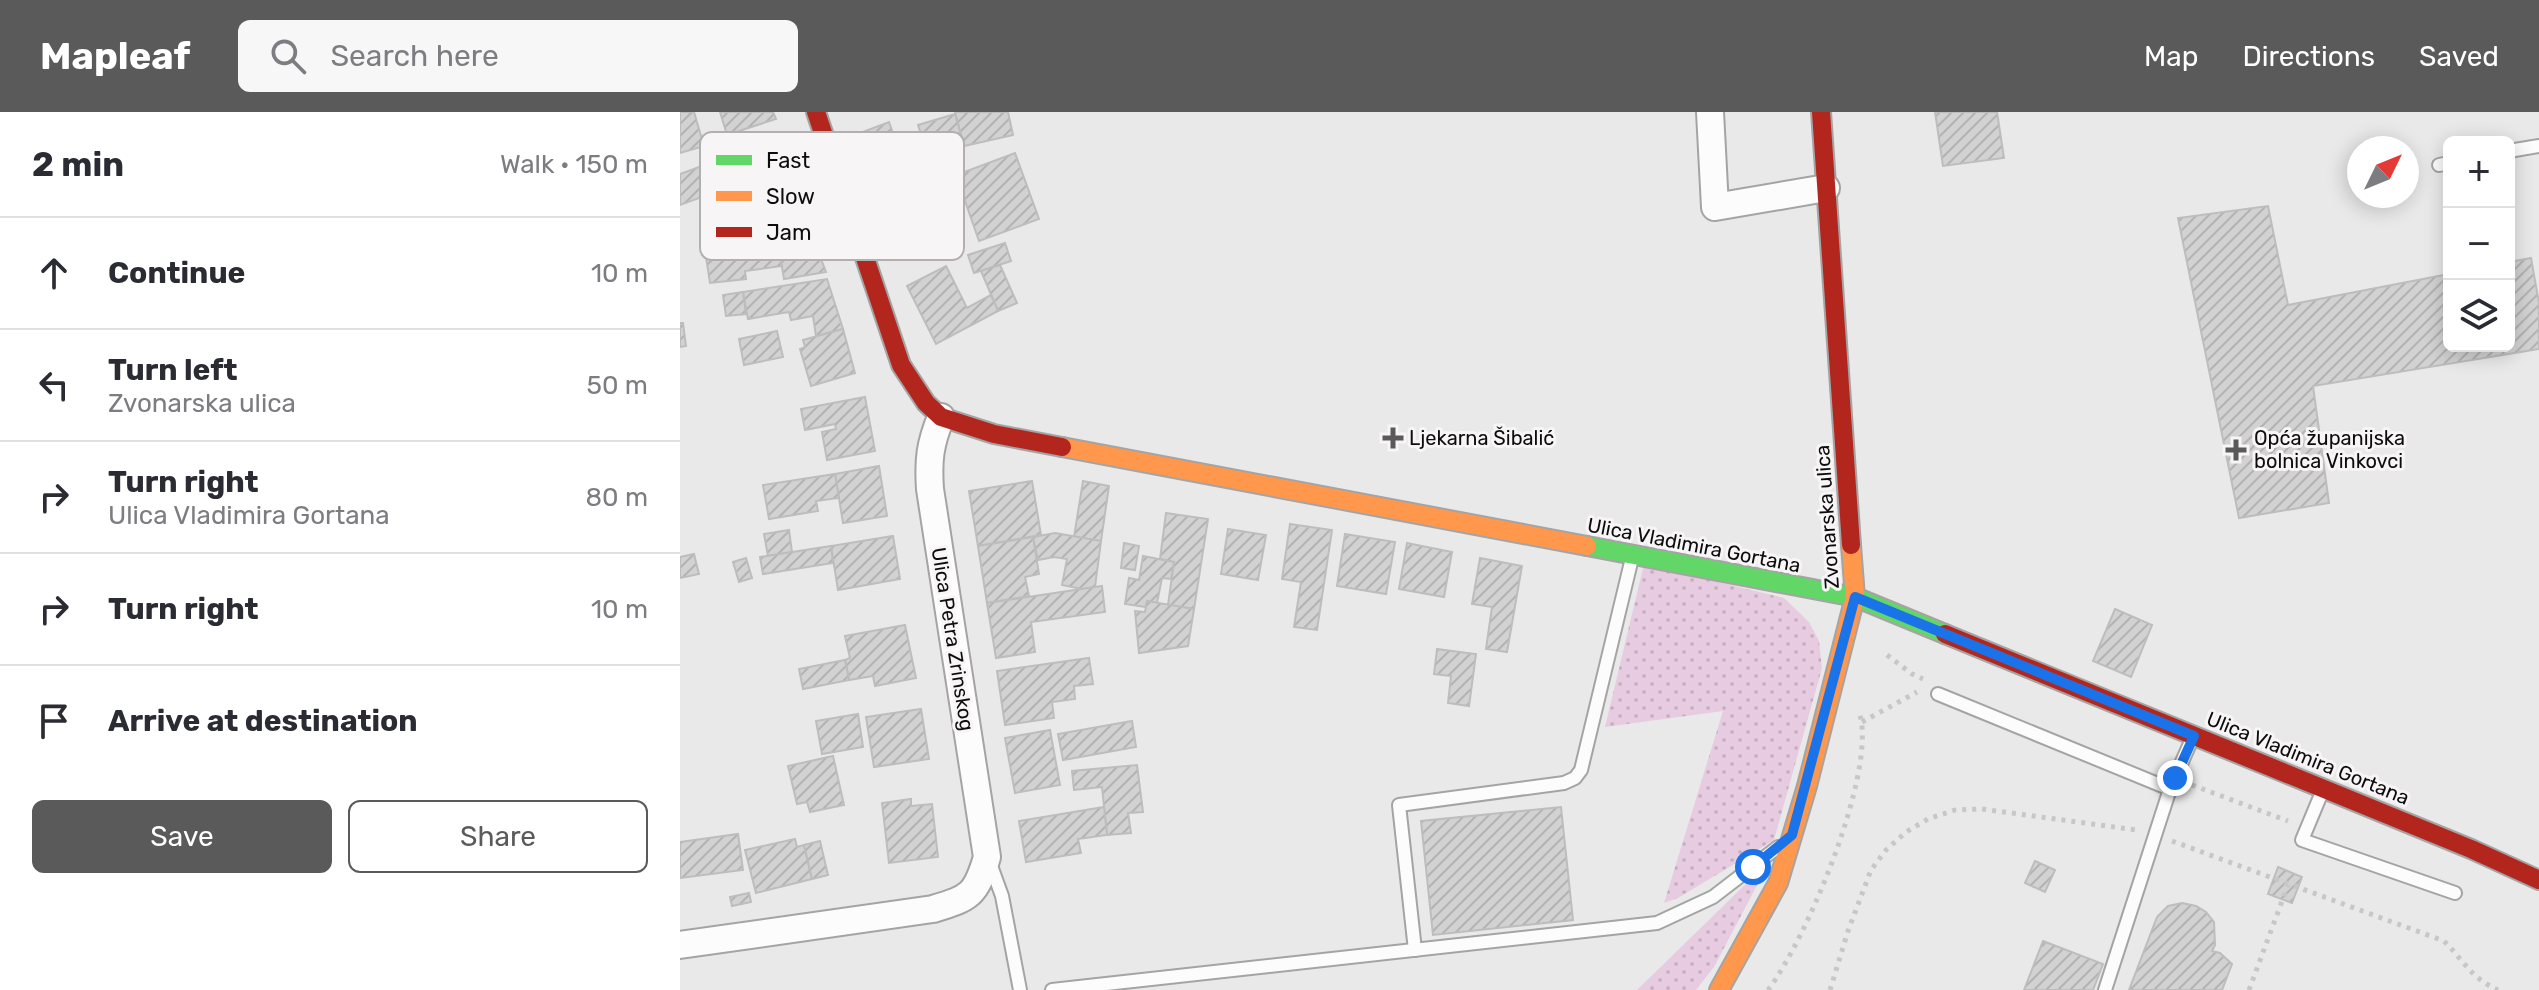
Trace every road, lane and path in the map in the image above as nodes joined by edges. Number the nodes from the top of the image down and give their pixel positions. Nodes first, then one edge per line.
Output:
1 (816, 112) edge
2 (1710, 112) edge
3 (1821, 112) edge
4 (823, 132) edge
5 (2539, 146) edge
6 (2515, 150) edge
7 (1826, 188) junction
8 (866, 260) edge
9 (941, 417) junction
10 (1633, 555) junction
11 (1855, 597) junction
12 (1911, 621) junction
13 (1879, 659) dead end
14 (1928, 682) dead end
15 (1938, 694) dead end
16 (1859, 710) dead end
17 (1862, 722) junction
18 (2194, 736) junction
19 (2170, 789) junction
20 (2324, 789) junction
21 (2155, 834) junction
22 (1792, 835) junction
23 (987, 857) junction
24 (2539, 880) edge
25 (2288, 885) junction
26 (2455, 893) dead end
27 (680, 945) edge
28 (1415, 950) junction
29 (1020, 990) edge
30 (1052, 990) edge
31 (1719, 990) edge
32 (1768, 990) edge
33 (1830, 990) edge
34 (2105, 990) edge
35 (2249, 990) edge
36 (2498, 990) edge

1 - 4 main road
2 - 7 street
3 - 7 main road, Zvonarska ulica
5 - 6 lane
7 - 11 main road, Zvonarska ulica
8 - 9 main road
9 - 10 main road, Ulica Vladimira Gortana
9 - 23 street, Ulica Petra Zrinskog
10 - 11 main road, Ulica Vladimira Gortana
10 - 28 lane
11 - 12 main road, Ulica Vladimira Gortana
11 - 22 main road, Zvonarska ulica
12 - 13 path
12 - 18 main road, Ulica Vladimira Gortana
14 - 17 path
15 - 19 lane
16 - 17 path
17 - 32 path
18 - 19 lane
18 - 20 main road, Ulica Vladimira Gortana
19 - 21 lane
20 - 24 main road, Ulica Vladimira Gortana
20 - 26 lane
21 - 25 path
21 - 33 path
21 - 34 lane
22 - 28 lane
22 - 31 main road, Zvonarska ulica
23 - 27 street
23 - 29 lane
25 - 35 path
25 - 36 path
28 - 30 lane

